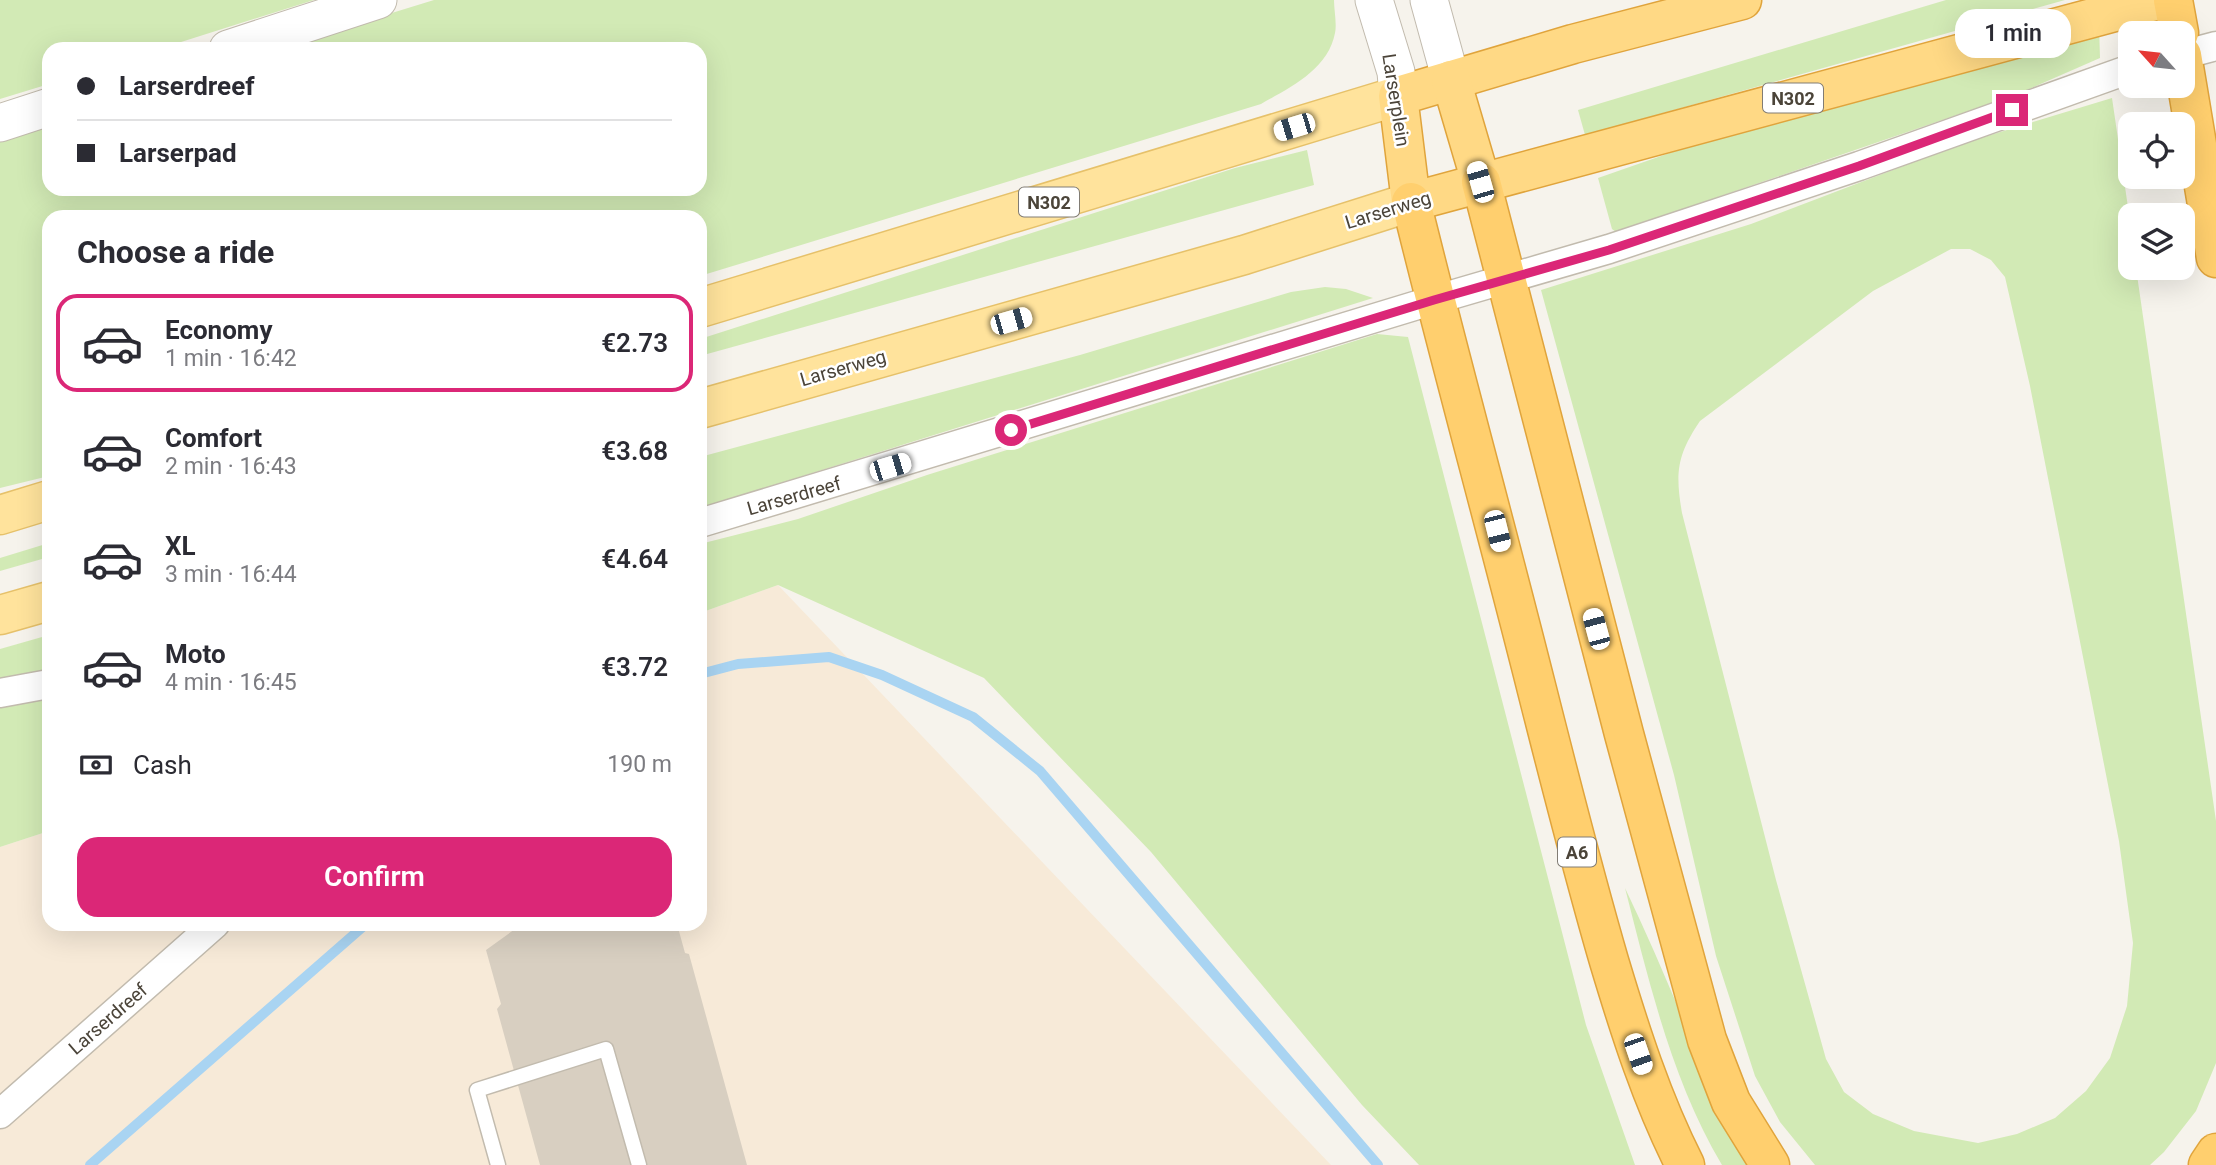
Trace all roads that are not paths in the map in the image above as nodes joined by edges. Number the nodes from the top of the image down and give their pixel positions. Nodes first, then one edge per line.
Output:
1 (378, 0) edge
2 (1374, 0) edge
3 (1429, 0) edge
4 (1742, 0) edge
5 (2160, 0) edge
6 (2173, 0) edge
7 (2177, 21) edge
8 (249, 42) edge
9 (2216, 46) edge
10 (2195, 52) edge
11 (2118, 73) edge
12 (1451, 80) junction
13 (1398, 96) junction
14 (2189, 98) edge
15 (42, 109) edge
16 (0, 123) edge
17 (1480, 182) junction
18 (1411, 202) junction
19 (2216, 258) edge
20 (1504, 281) junction
21 (1434, 300) junction
22 (707, 306) edge
23 (707, 407) edge
24 (42, 502) edge
25 (0, 514) edge
26 (707, 521) edge
27 (42, 603) edge
28 (0, 615) edge
29 (42, 685) edge
30 (0, 694) edge
31 (207, 931) edge
32 (0, 1114) edge
33 (2216, 1153) edge
34 (498, 1165) edge
35 (639, 1165) edge
36 (1685, 1165) edge
37 (1770, 1165) edge
38 (2208, 1165) edge

1 - 8 street
2 - 13 street, Larserplein
3 - 12 street
4 - 12 highway, N302
5 - 17 highway, Larserweg / N302
6 - 7 highway
9 - 10 street
11 - 20 street, Larserdreef
12 - 13 highway, N302
12 - 17 highway
13 - 18 highway, Larserplein
13 - 22 main road, N302
14 - 19 highway
15 - 16 street
17 - 18 highway, Larserweg / N302
17 - 20 highway
18 - 21 highway, A6
18 - 23 main road, Larserweg / N302
20 - 21 street, Larserdreef
20 - 37 highway
21 - 26 street, Larserdreef
21 - 36 highway, A6
24 - 25 main road
27 - 28 main road
29 - 30 street
31 - 32 street, Larserdreef
33 - 38 highway
34 - 35 lane

